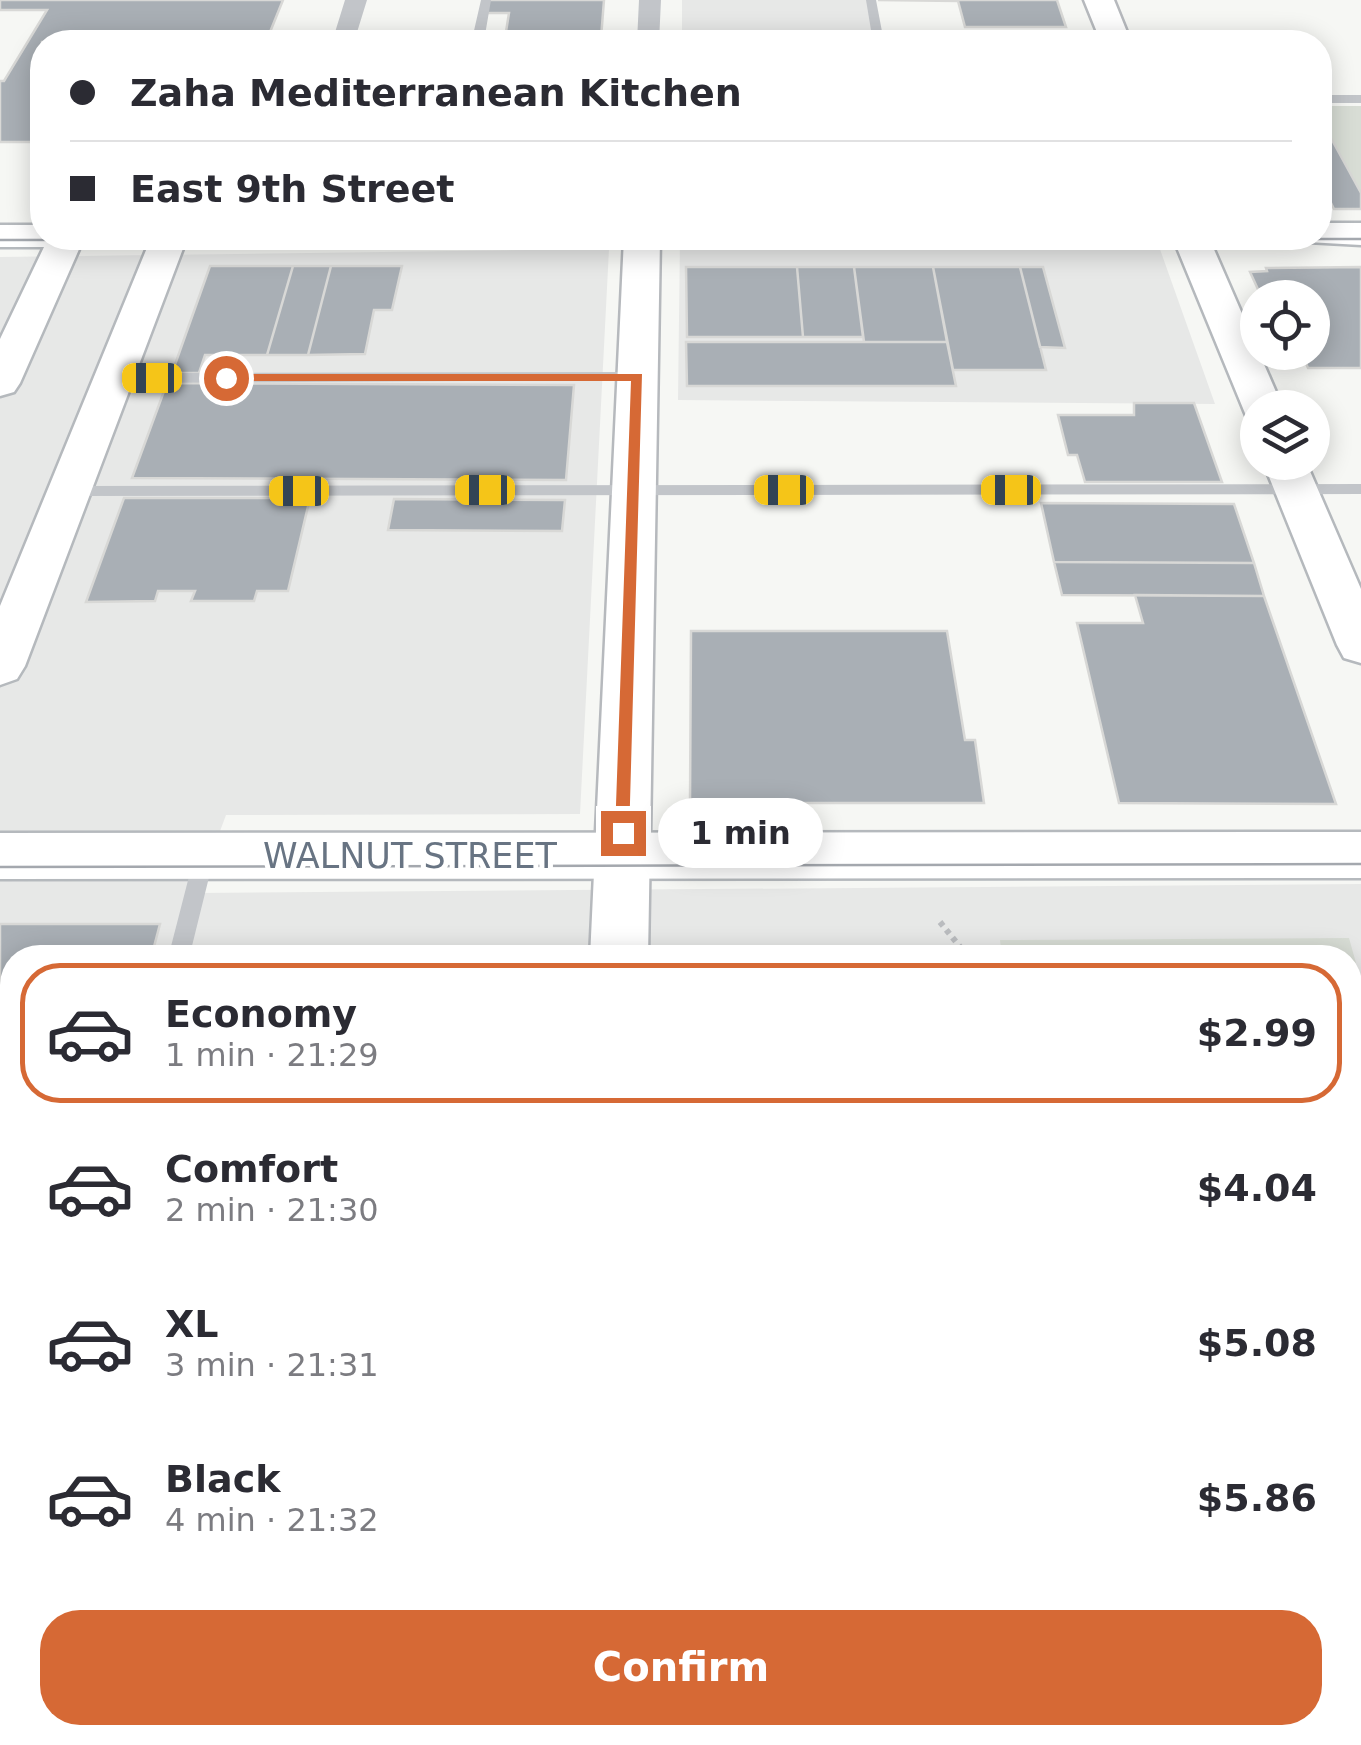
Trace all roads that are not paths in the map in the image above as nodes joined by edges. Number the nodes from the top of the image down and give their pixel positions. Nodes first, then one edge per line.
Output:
1 (356, 0) edge
2 (486, 0) edge
3 (650, 0) edge
4 (871, 0) edge
5 (1099, 0) edge
6 (347, 30) edge
7 (480, 30) edge
8 (649, 30) edge
9 (877, 30) edge
10 (1111, 30) edge
11 (1361, 99) edge
12 (1332, 100) edge
13 (1332, 234) edge
14 (1361, 234) edge
15 (0, 236) edge
16 (30, 236) edge
17 (61, 250) edge
18 (163, 250) edge
19 (642, 250) edge
20 (1197, 250) edge
21 (637, 377) junction
22 (114, 378) junction
23 (0, 383) edge
24 (1255, 390) edge
25 (1240, 477) edge
26 (1292, 480) edge
27 (1312, 480) edge
28 (1361, 489) edge
29 (634, 490) junction
30 (72, 491) junction
31 (1361, 645) edge
32 (0, 666) edge
33 (1361, 855) edge
34 (0, 856) edge
35 (621, 856) junction
36 (204, 857) junction
37 (181, 945) edge
38 (619, 945) edge

1 - 6 street
2 - 7 lane
3 - 8 street
4 - 9 lane
5 - 10 street
11 - 12 lane
13 - 14 street
15 - 16 street
17 - 23 street
18 - 22 street
19 - 21 street
20 - 24 street
21 - 22 lane
21 - 29 street
22 - 30 street
25 - 29 lane
26 - 31 street
27 - 28 lane
29 - 30 lane
29 - 35 street
30 - 32 street
33 - 35 street, WALNUT STREET
34 - 36 street, WALNUT STREET
35 - 36 street, WALNUT STREET
35 - 38 street
36 - 37 lane

